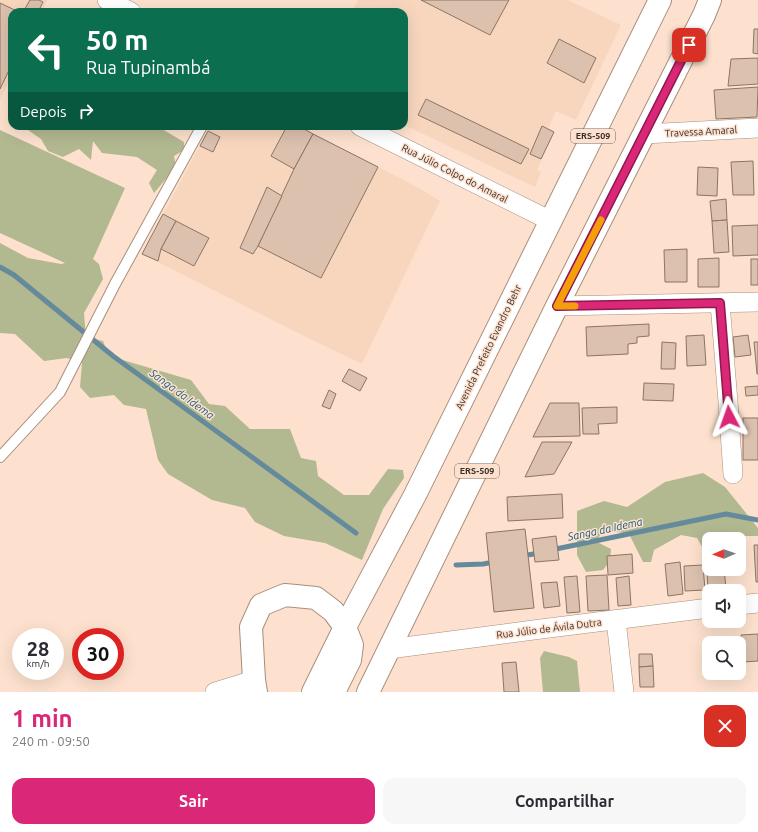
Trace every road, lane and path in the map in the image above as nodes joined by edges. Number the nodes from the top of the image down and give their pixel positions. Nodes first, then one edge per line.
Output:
1 (107, 0) edge
2 (660, 0) edge
3 (711, 5) edge
4 (124, 8) edge
5 (758, 128) edge
6 (200, 130) edge
7 (368, 130) edge
8 (644, 134) junction
9 (551, 221) junction
10 (758, 302) edge
11 (720, 303) junction
12 (557, 306) junction
13 (0, 457) edge
14 (733, 474) dead end
15 (758, 602) edge
16 (746, 604) edge
17 (702, 609) edge
18 (616, 620) junction
19 (345, 627) junction
20 (389, 649) junction
21 (255, 686) edge
22 (215, 692) edge
23 (313, 692) edge
24 (334, 692) edge
25 (368, 692) edge
26 (624, 692) edge

1 - 4 street
2 - 9 highway, Avenida Prefeito Evandro Behr / ERS-509
3 - 8 highway, ERS-509
5 - 8 street, Travessa Amaral
6 - 13 lane
7 - 9 street, Rua Júlio Colpo do Amaral
8 - 12 highway, ERS-509
9 - 19 highway, Avenida Prefeito Evandro Behr / ERS-509
10 - 11 street
11 - 12 street
11 - 14 street
12 - 20 highway, ERS-509
15 - 16 street
17 - 18 street, Rua Júlio de Ávila Dutra
18 - 20 street, Rua Júlio de Ávila Dutra
18 - 26 street
19 - 21 highway
19 - 23 highway, Avenida Prefeito Evandro Behr / ERS-509
19 - 24 highway
20 - 25 highway, ERS-509
21 - 22 street

